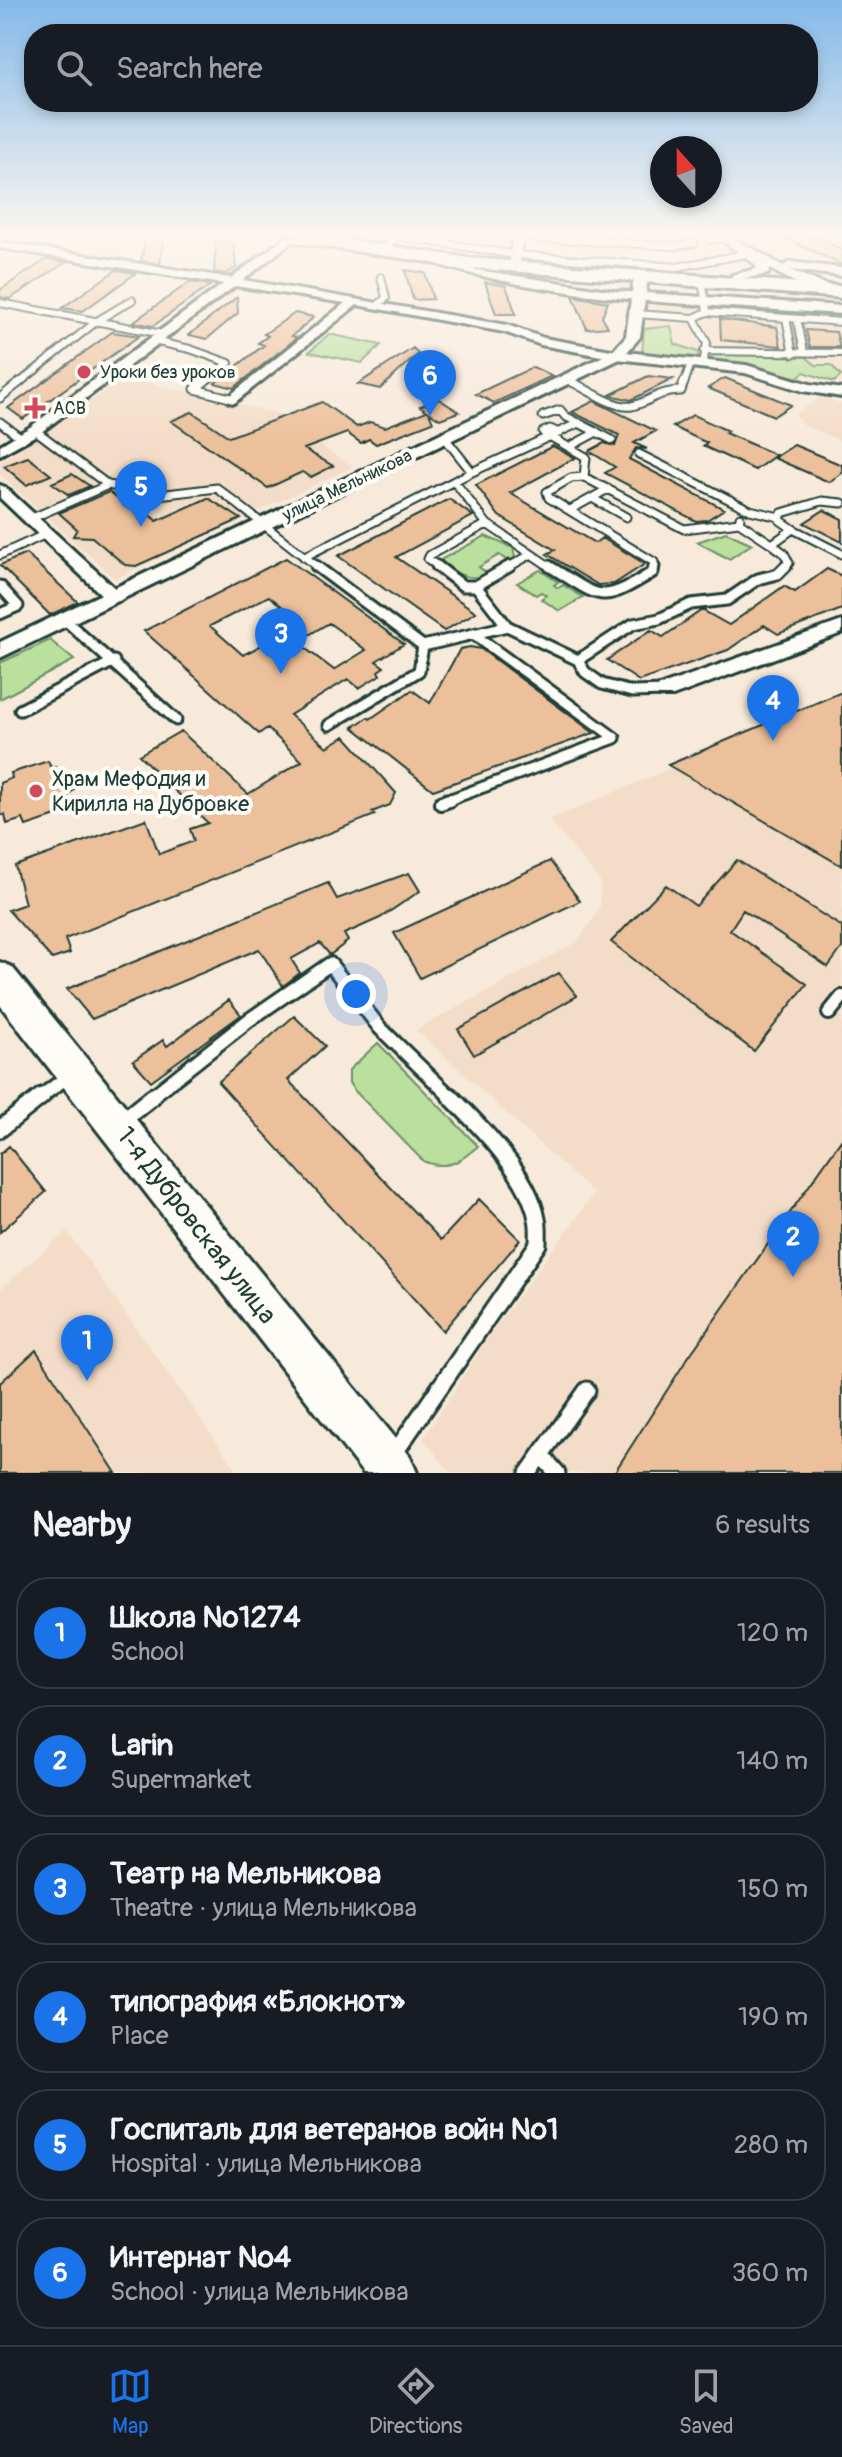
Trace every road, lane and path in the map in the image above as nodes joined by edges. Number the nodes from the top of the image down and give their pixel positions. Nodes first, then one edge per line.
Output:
1 (15, 306) edge
2 (122, 306) edge
3 (201, 306) edge
4 (349, 306) edge
5 (382, 306) edge
6 (637, 306) edge
7 (664, 306) edge
8 (707, 306) junction
9 (713, 306) edge
10 (828, 306) edge
11 (694, 318) junction
12 (786, 318) junction
13 (797, 319) junction
14 (97, 321) junction
15 (158, 338) junction
16 (804, 351) junction
17 (842, 353) edge
18 (793, 354) junction
19 (617, 355) junction
20 (699, 359) junction
21 (566, 379) junction
22 (842, 393) edge
23 (0, 398) edge
24 (234, 399) joint
25 (543, 416) dead end
26 (0, 422) edge
27 (579, 423) junction
28 (35, 430) junction
29 (597, 432) junction
30 (551, 434) junction
31 (445, 438) junction
32 (23, 439) junction
33 (612, 440) dead end
34 (569, 447) junction
35 (0, 451) edge
36 (639, 454) dead end
37 (472, 472) junction
38 (584, 477) junction
39 (454, 481) junction
40 (108, 485) junction
41 (608, 489) junction
42 (0, 490) edge
43 (592, 498) junction
44 (842, 503) edge
45 (570, 510) junction
46 (750, 510) junction
47 (626, 517) dead end
48 (779, 517) junction
49 (30, 519) junction
50 (739, 522) junction
51 (487, 524) junction
52 (262, 526) junction
53 (793, 529) junction
54 (46, 534) junction
55 (772, 544) junction
56 (842, 554) edge
57 (0, 555) edge
58 (530, 555) junction
59 (304, 557) junction
60 (0, 586) edge
61 (476, 586) junction
62 (114, 597) junction
63 (0, 614) edge
64 (65, 620) junction
65 (507, 626) junction
66 (842, 627) edge
67 (476, 636) junction
68 (423, 646) junction
69 (0, 651) edge
70 (578, 660) junction
71 (114, 661) junction
72 (666, 691) joint
73 (20, 710) dead end
74 (176, 720) dead end
75 (329, 725) dead end
76 (441, 803) dead end
77 (0, 978) edge
78 (842, 997) edge
79 (829, 1013) dead end
80 (74, 1071) junction
81 (117, 1125) junction
82 (0, 1129) edge
83 (587, 1390) dead end
84 (541, 1455) junction
85 (390, 1469) edge
86 (528, 1473) edge
87 (557, 1473) edge

1 - 14 lane
2 - 14 lane
3 - 15 street
4 - 24 street
5 - 19 street
6 - 19 street
7 - 11 lane
8 - 9 street
8 - 11 lane
8 - 12 lane
10 - 13 lane
11 - 20 lane
12 - 13 lane
12 - 18 lane
13 - 16 lane
14 - 15 lane
14 - 23 lane
15 - 24 lane
15 - 28 street
16 - 17 lane
16 - 18 lane
18 - 20 lane
19 - 20 street
19 - 21 street, улица Мельникова
20 - 21 lane
20 - 22 street
21 - 31 street, улица Мельникова
25 - 27 lane
26 - 32 lane
27 - 29 lane
27 - 30 lane
28 - 32 street
28 - 40 lane
29 - 33 lane
29 - 34 lane
30 - 34 lane
30 - 37 lane
31 - 37 lane
31 - 52 street, улица Мельникова
32 - 35 street
34 - 38 lane
36 - 46 lane
37 - 39 lane
38 - 41 lane
38 - 45 lane
39 - 51 lane
39 - 59 lane
40 - 49 lane
40 - 52 lane
41 - 43 lane
41 - 50 lane
42 - 49 street
43 - 45 lane
43 - 47 lane
44 - 48 lane
45 - 58 lane
46 - 48 lane
46 - 50 lane
48 - 53 lane
49 - 54 street
50 - 55 lane
51 - 58 lane
51 - 61 lane
52 - 59 lane
52 - 62 street, улица Мельникова
53 - 55 lane
53 - 56 lane
54 - 57 lane
54 - 62 street
55 - 70 lane
58 - 61 lane
59 - 68 lane
60 - 63 lane
61 - 65 lane
62 - 64 street, улица Мельникова
64 - 69 street, улица Мельникова
64 - 71 lane
65 - 67 lane
65 - 70 lane
66 - 72 street
67 - 68 lane
67 - 76 lane
68 - 75 lane
70 - 72 lane
71 - 73 lane
71 - 74 lane
77 - 80 main road, 1-я Дубровская улица
78 - 79 lane
80 - 81 main road, 1-я Дубровская улица
80 - 82 lane
81 - 85 main road, 1-я Дубровская улица
81 - 85 lane
83 - 84 lane
84 - 86 lane
84 - 87 lane

